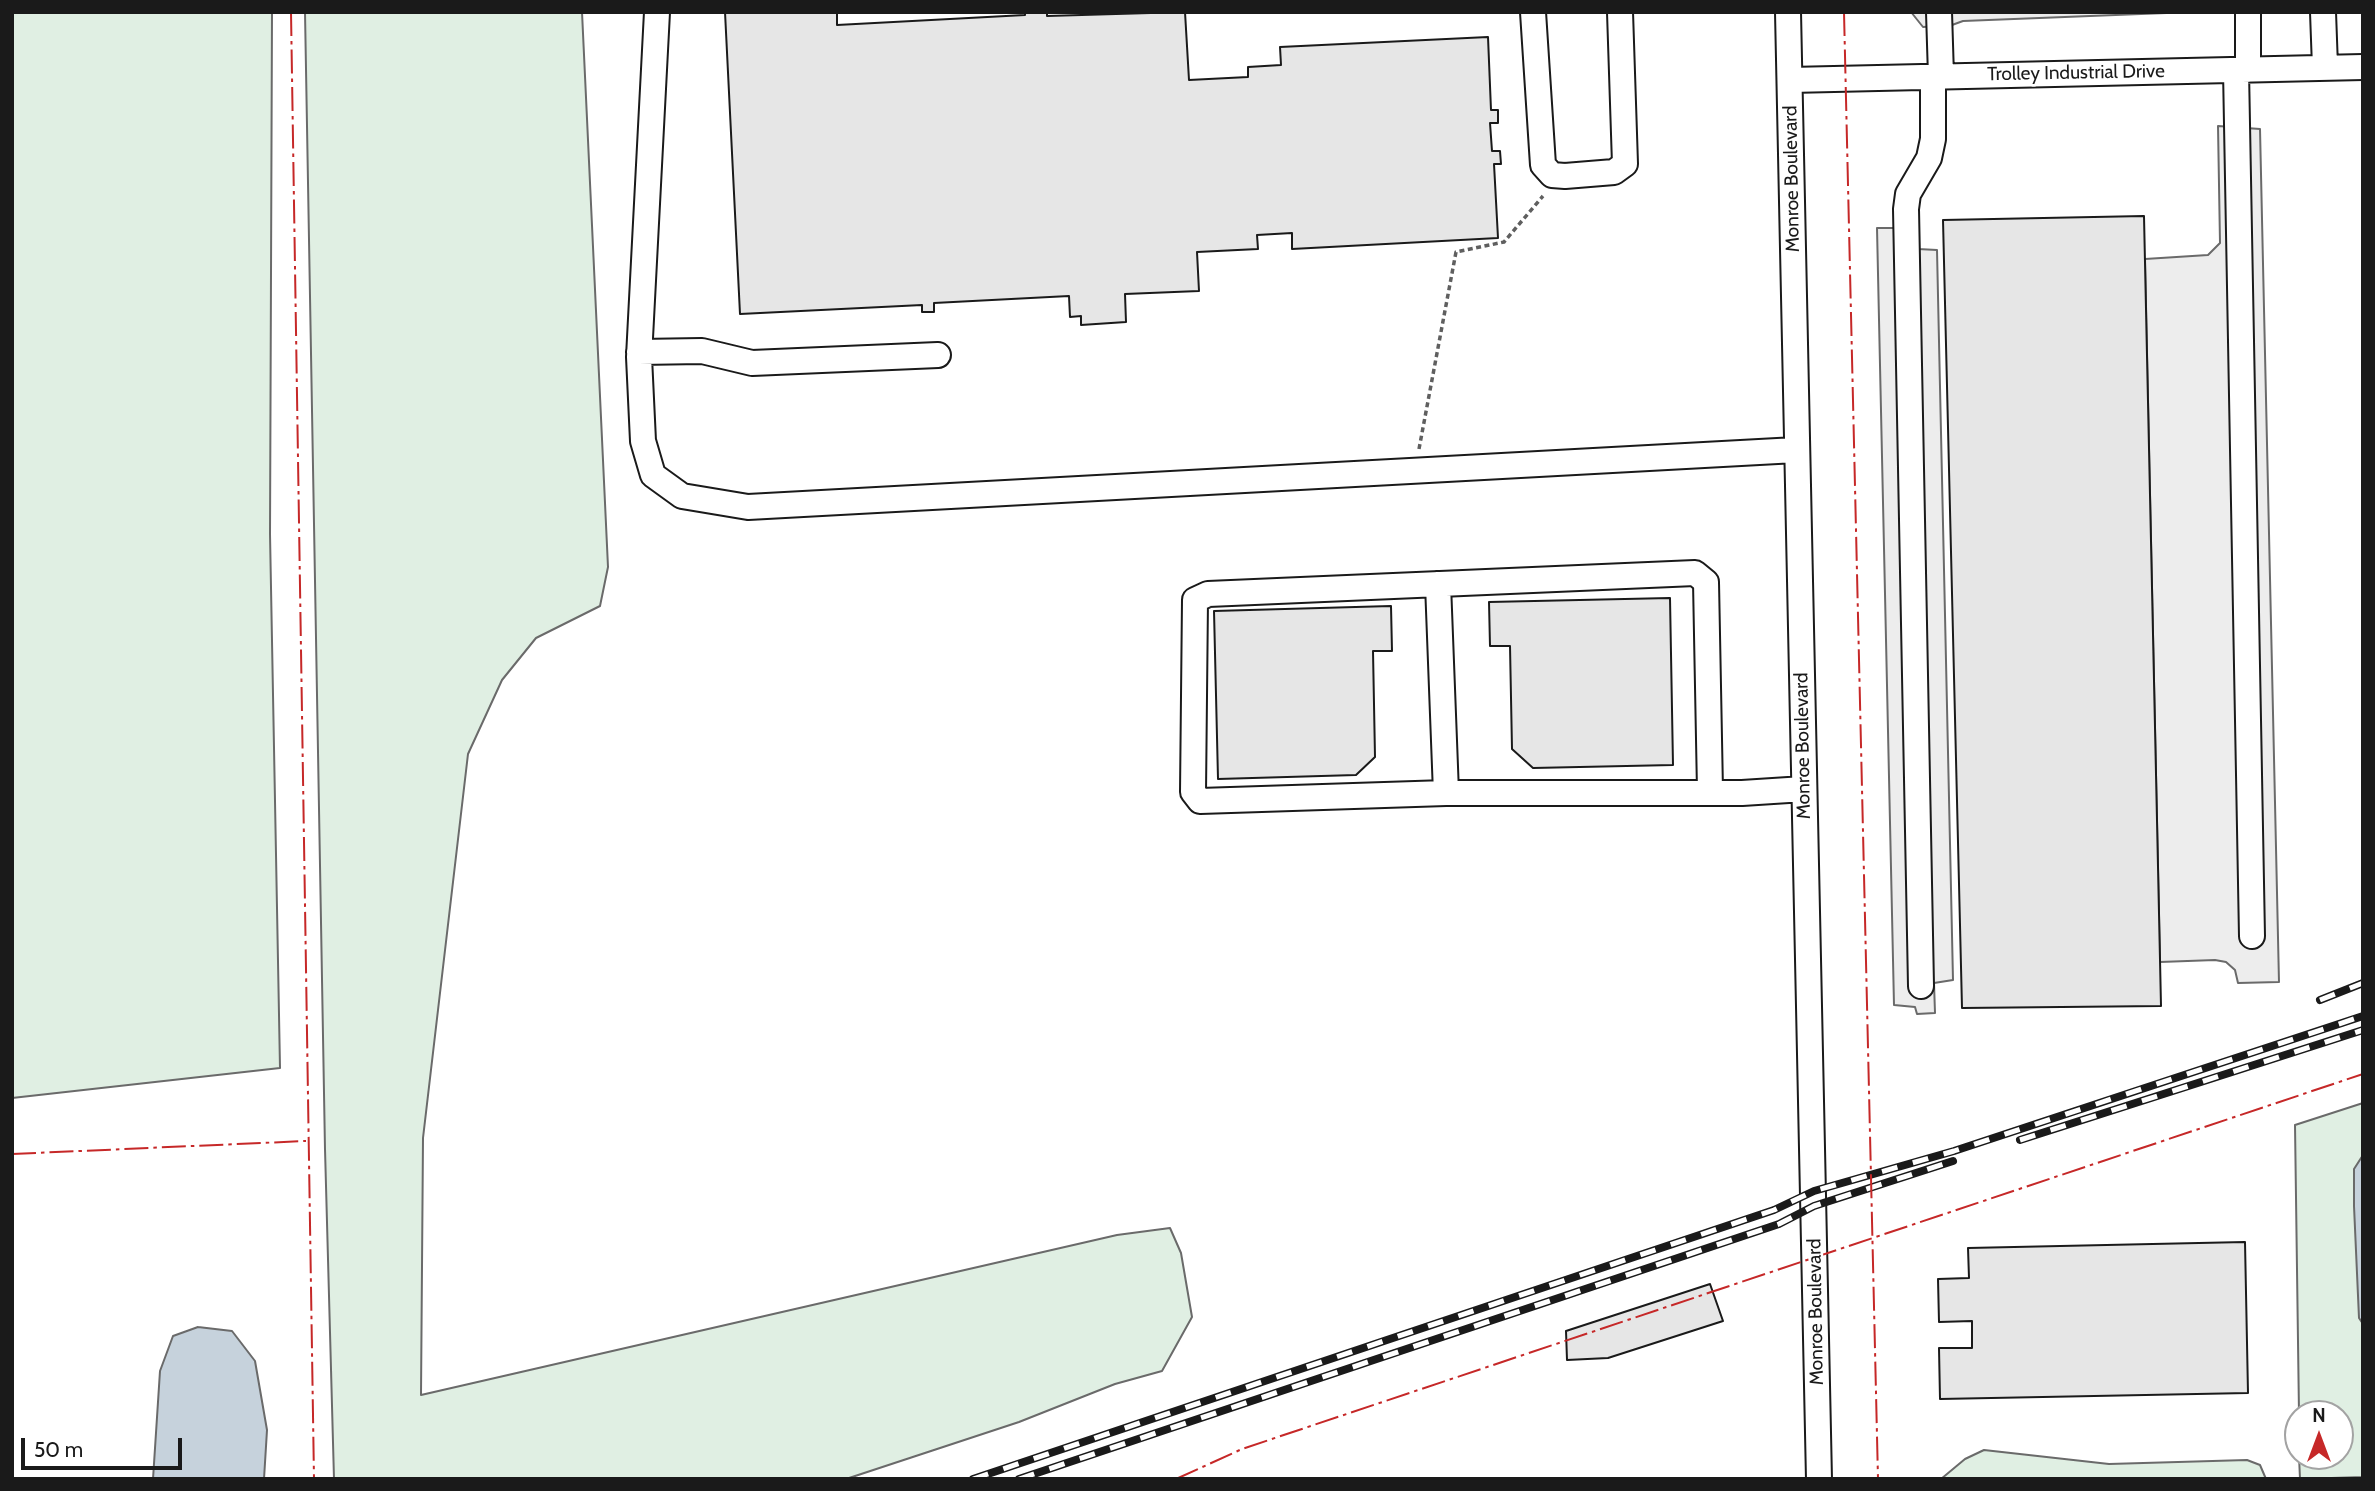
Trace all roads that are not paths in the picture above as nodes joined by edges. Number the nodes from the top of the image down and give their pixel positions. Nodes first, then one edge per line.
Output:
1 (657, 12) edge
2 (1533, 12) edge
3 (1620, 12) edge
4 (1788, 12) edge
5 (1939, 12) edge
6 (2248, 12) edge
7 (2323, 12) edge
8 (2325, 67) junction
9 (2363, 67) edge
10 (2242, 70) junction
11 (1937, 76) junction
12 (1790, 80) junction
13 (639, 352) junction
14 (938, 355) dead end
15 (1796, 450) junction
16 (1438, 584) junction
17 (1804, 789) junction
18 (1710, 791) junction
19 (1446, 793) junction
20 (2252, 936) dead end
21 (1921, 986) dead end
22 (1819, 1479) edge

1 - 13 street
2 - 3 street
4 - 12 street, Monroe Boulevard
5 - 11 street
6 - 10 street
7 - 8 street
8 - 9 street, Trolley Industrial Drive
8 - 10 street, Trolley Industrial Drive
10 - 11 street, Trolley Industrial Drive
10 - 20 street
11 - 12 street, Trolley Industrial Drive
11 - 21 street
12 - 15 street, Monroe Boulevard
13 - 14 street
13 - 15 street
15 - 17 street, Monroe Boulevard
16 - 18 street
16 - 19 street
16 - 19 street
17 - 18 street
17 - 22 street, Monroe Boulevard
18 - 19 street

